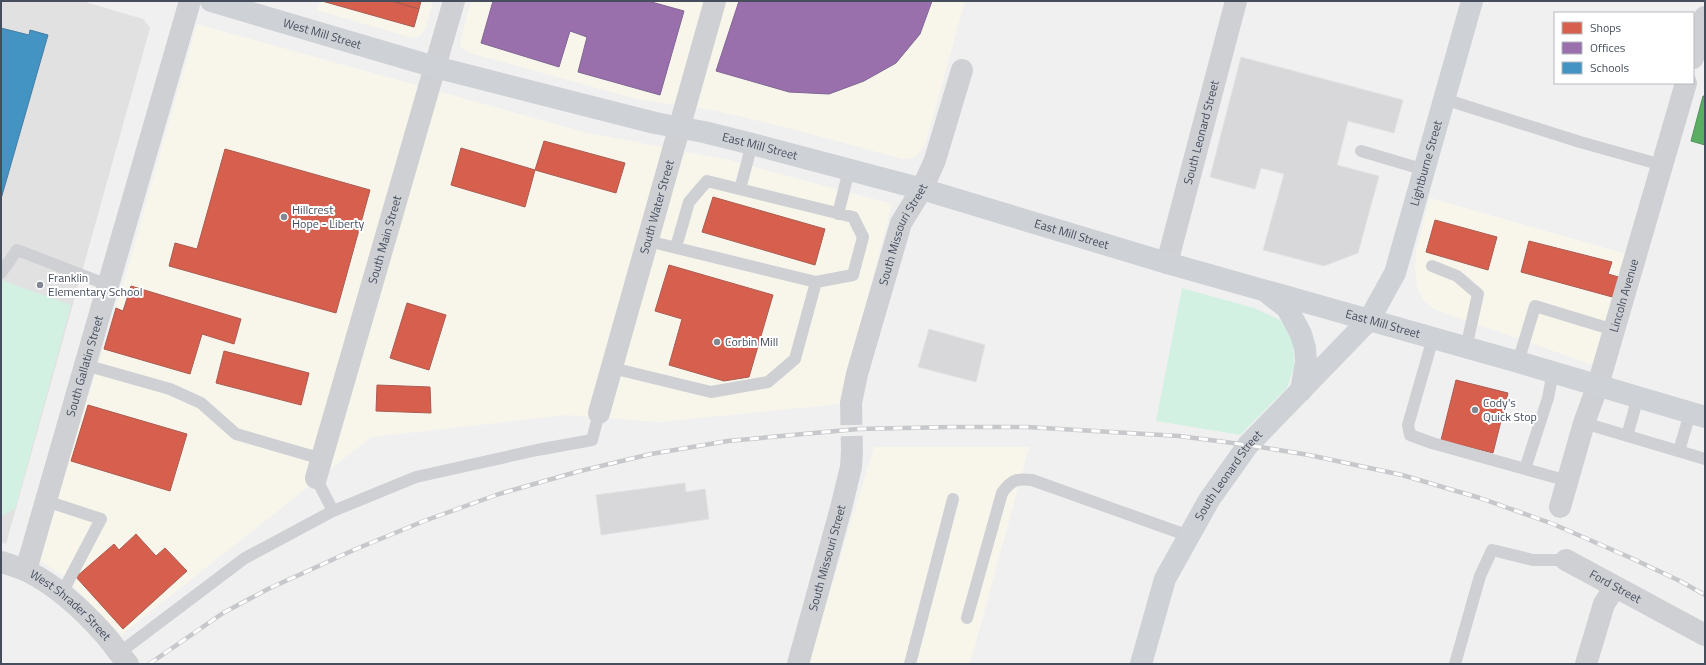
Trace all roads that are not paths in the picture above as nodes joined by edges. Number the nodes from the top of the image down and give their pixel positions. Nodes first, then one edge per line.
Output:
1 (190, 1) edge
2 (211, 1) edge
3 (454, 1) edge
4 (716, 1) edge
5 (1236, 1) edge
6 (1472, 1) edge
7 (1705, 17) edge
8 (1694, 55) edge
9 (435, 67) junction
10 (962, 70) dead end
11 (1686, 84) edge
12 (1444, 99) junction
13 (680, 128) junction
14 (752, 144) junction
15 (1361, 151) dead end
16 (1662, 165) junction
17 (849, 170) junction
18 (1425, 170) junction
19 (740, 189) junction
20 (922, 189) junction
21 (838, 214) junction
22 (648, 241) junction
23 (676, 247) junction
24 (1166, 263) junction
25 (1432, 266) dead end
26 (1, 273) edge
27 (816, 282) junction
28 (108, 284) junction
29 (1265, 291) junction
30 (1369, 320) junction
31 (1614, 330) junction
32 (1433, 338) junction
33 (1466, 348) junction
34 (1518, 362) junction
35 (85, 365) junction
36 (612, 368) junction
37 (1553, 372) junction
38 (1598, 385) junction
39 (1301, 391) junction
40 (1638, 397) junction
41 (851, 402) tunnel mouth
42 (599, 413) joint
43 (1698, 415) edge
44 (1584, 423) junction
45 (1627, 436) junction
46 (852, 451) tunnel mouth
47 (1680, 451) junction
48 (1705, 459) edge
49 (319, 469) junction
50 (1525, 469) junction
51 (1568, 481) junction
52 (954, 499) dead end
53 (46, 501) junction
54 (1560, 507) dead end
55 (333, 510) junction
56 (1189, 536) junction
57 (1566, 560) joint
58 (1, 562) edge
59 (26, 570) junction
60 (1615, 587) junction
61 (62, 594) junction
62 (967, 618) dead end
63 (1705, 635) edge
64 (124, 659) edge
65 (798, 664) edge
66 (910, 664) edge
67 (1141, 664) edge
68 (1455, 664) edge
69 (1586, 664) edge

1 - 28 street, South Gallatin Street
2 - 9 main road, West Mill Street
3 - 9 street, South Main Street
4 - 13 street, South Water Street
5 - 24 street, South Leonard Street
6 - 12 main road, Lightburne Street
7 - 8 street
9 - 13 main road, East Mill Street
9 - 49 street, South Main Street
10 - 20 street, South Missouri Street
11 - 16 street, Lincoln Avenue
12 - 16 lane
12 - 18 main road, Lightburne Street
13 - 14 main road, East Mill Street
13 - 22 street, South Water Street
14 - 17 main road, East Mill Street
14 - 19 lane
15 - 18 lane
16 - 31 street, Lincoln Avenue
17 - 20 main road, East Mill Street
17 - 21 lane
18 - 30 main road, Lightburne Street
19 - 21 lane
19 - 23 lane
20 - 24 main road, East Mill Street
20 - 41 street, South Missouri Street
21 - 27 lane
22 - 23 lane
22 - 36 street, South Water Street
23 - 27 lane
24 - 29 main road, East Mill Street
25 - 33 lane
26 - 28 lane
27 - 36 lane
28 - 35 street, South Gallatin Street
29 - 30 main road, East Mill Street
29 - 39 main road
30 - 32 main road, East Mill Street
30 - 39 main road, South Leonard Street
31 - 34 lane
31 - 38 street, Lincoln Avenue
32 - 33 main road, East Mill Street
32 - 50 lane
33 - 34 main road, East Mill Street
34 - 37 main road, East Mill Street
35 - 49 lane
35 - 53 street, South Gallatin Street
36 - 42 street, South Water Street
37 - 38 main road, East Mill Street
37 - 50 lane
38 - 40 main road, East Mill Street
38 - 44 street, Lincoln Avenue
39 - 56 main road, South Leonard Street
40 - 43 main road, East Mill Street
40 - 45 lane
42 - 55 lane
43 - 47 lane
44 - 45 lane
44 - 51 street, Lincoln Avenue
45 - 47 lane
46 - 65 street, South Missouri Street
47 - 48 lane
49 - 55 lane
50 - 51 lane
51 - 54 street, Lincoln Avenue
52 - 66 lane
53 - 59 street, South Gallatin Street
53 - 61 lane
55 - 64 lane
56 - 62 lane
56 - 67 main road, South Leonard Street
57 - 60 street, Ford Street
57 - 68 lane
58 - 59 street, West Shrader Street
59 - 61 street, West Shrader Street
60 - 63 street, Ford Street
60 - 69 street
61 - 64 street, West Shrader Street

